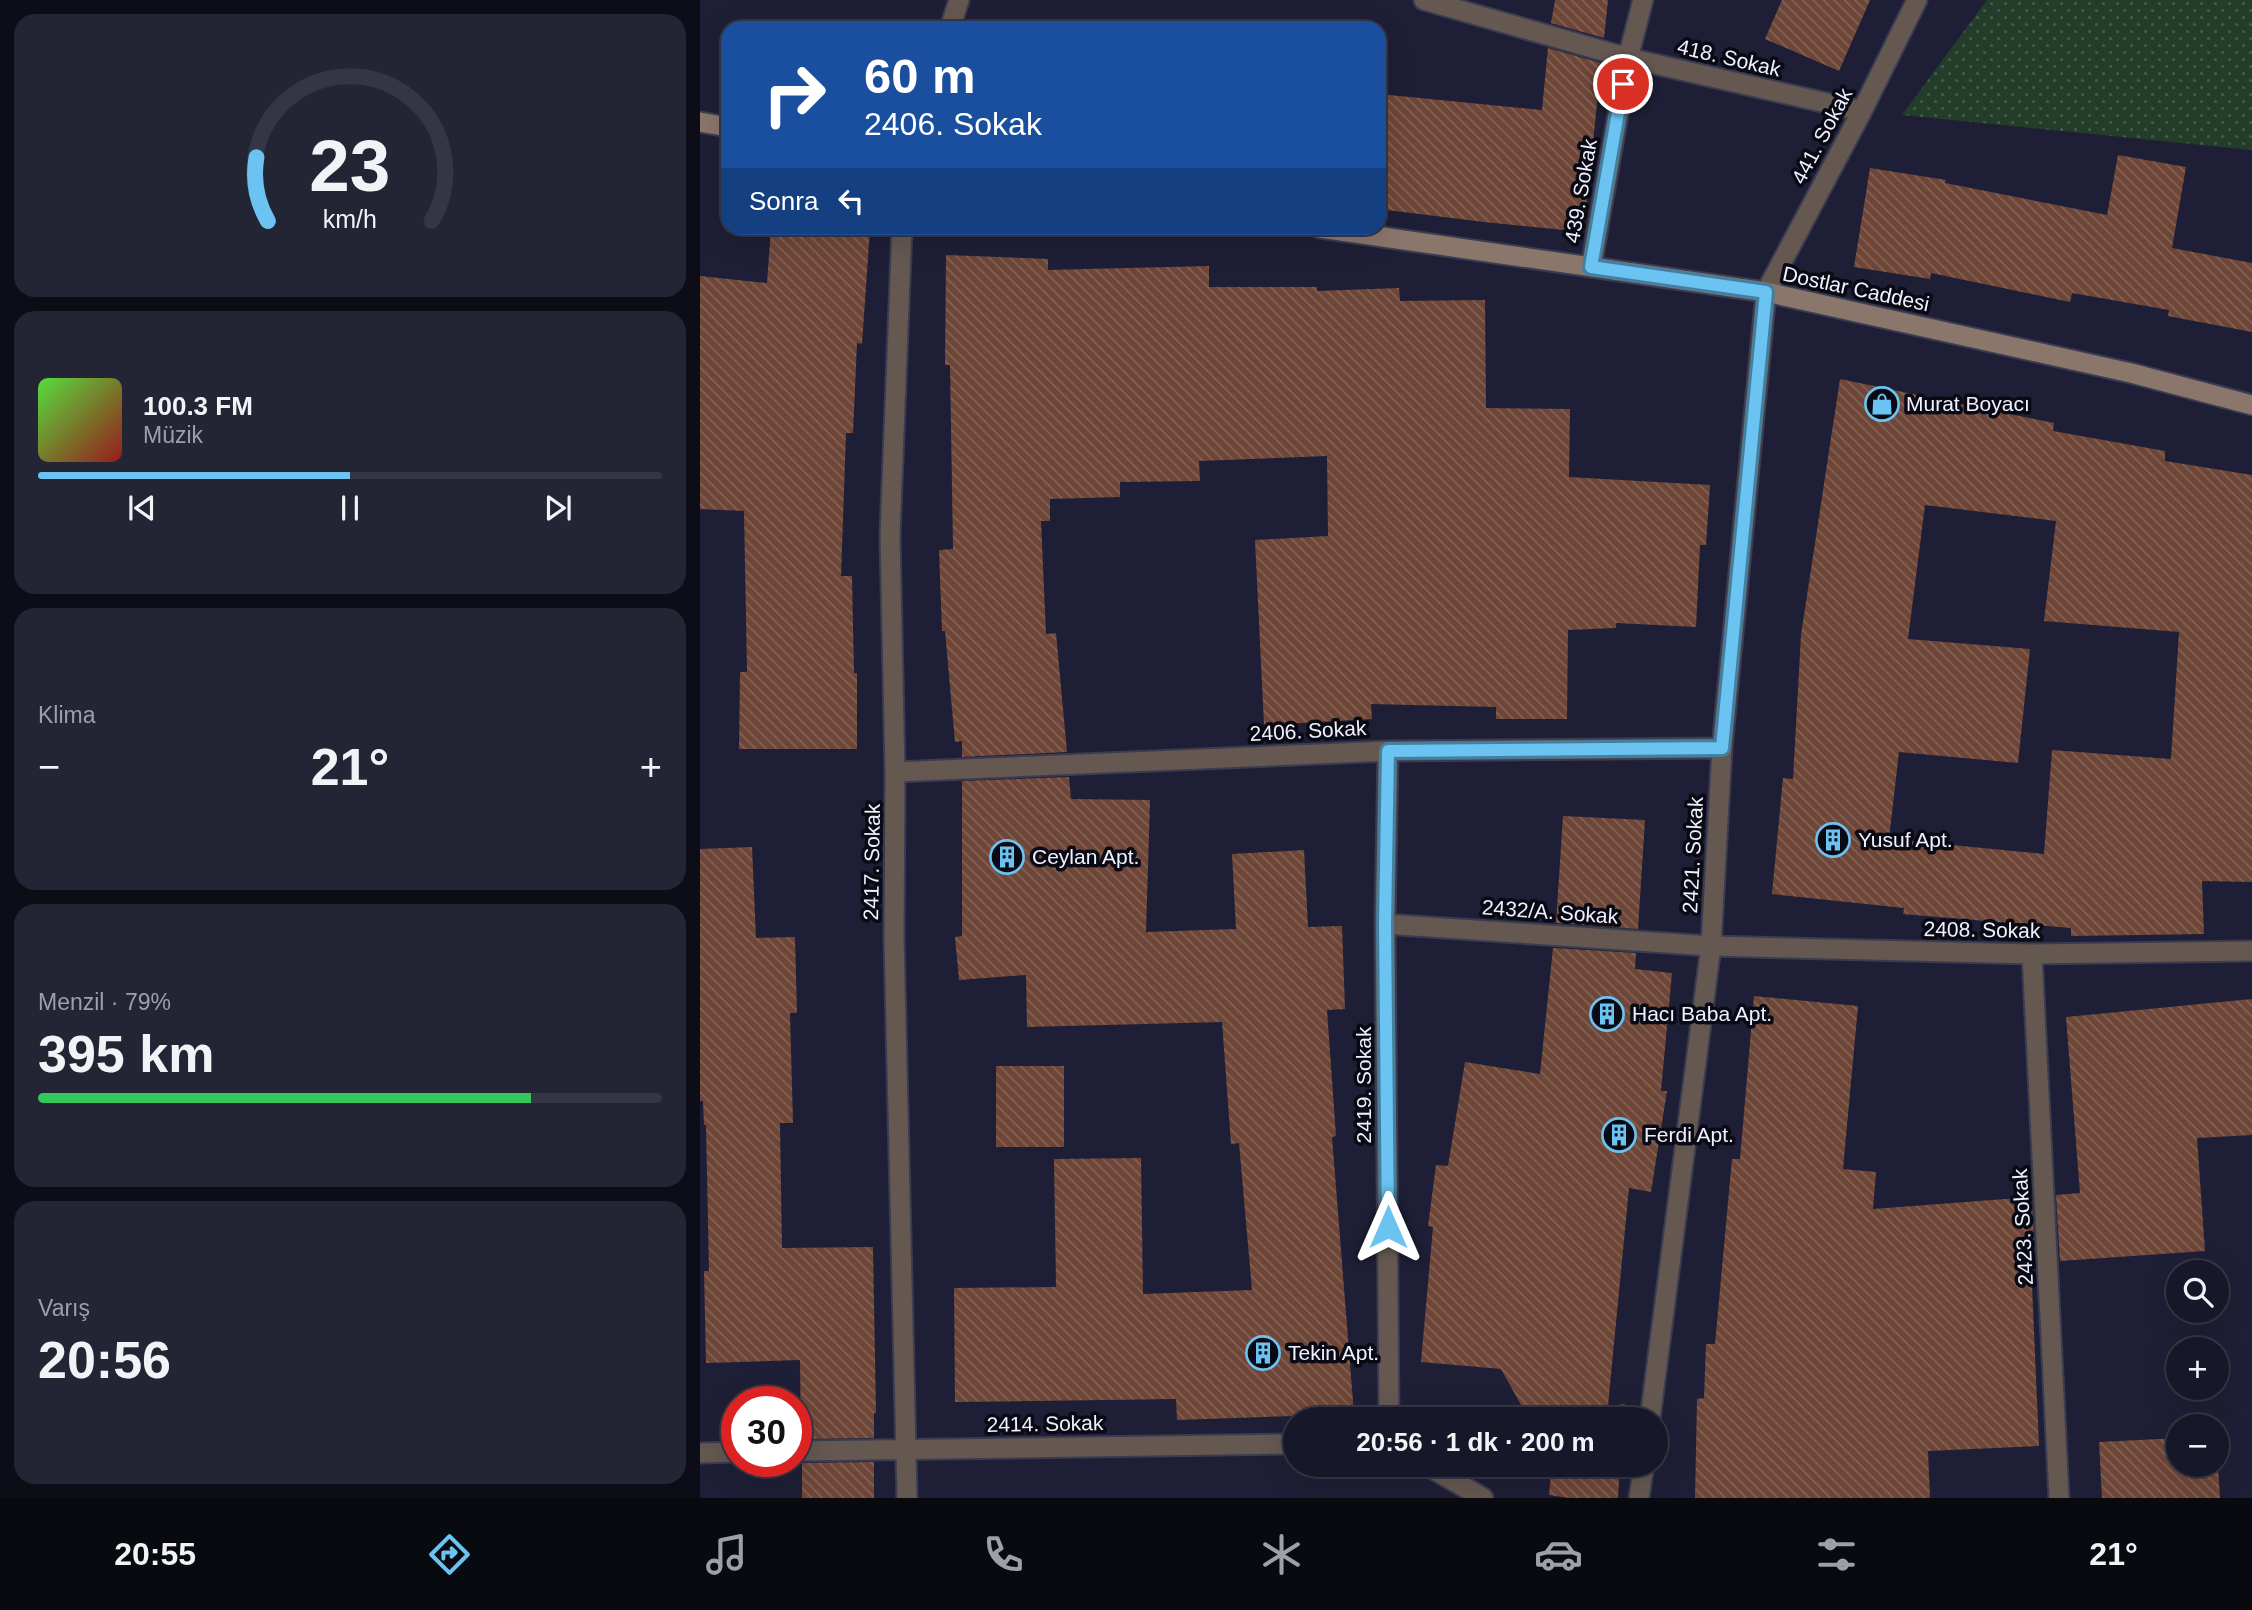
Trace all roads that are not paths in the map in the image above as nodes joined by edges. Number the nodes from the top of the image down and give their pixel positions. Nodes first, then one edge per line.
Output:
1 (959, 0) edge
2 (1424, 0) edge
3 (1643, 0) edge
4 (1917, 0) edge
5 (952, 21) edge
6 (1628, 58) junction
7 (1862, 111) junction
8 (700, 122) edge
9 (721, 126) edge
10 (902, 235) edge
11 (1369, 235) edge
12 (1591, 267) junction
13 (1766, 292) junction
14 (2252, 405) edge
15 (1722, 748) junction
16 (1388, 751) junction
17 (895, 772) junction
18 (1385, 924) junction
19 (1711, 946) junction
20 (2252, 951) edge
21 (2032, 954) junction
22 (1389, 1407) edge
23 (1652, 1407) edge
24 (1283, 1444) edge
25 (904, 1448) junction
26 (812, 1451) edge
27 (721, 1452) edge
28 (700, 1453) edge
29 (1447, 1477) edge
30 (1642, 1477) edge
31 (907, 1498) edge
32 (1483, 1498) edge
33 (1639, 1498) edge
34 (2059, 1498) edge

1 - 5 street
2 - 6 street, 418. Sokak
3 - 6 street, 439. Sokak
4 - 7 street, 441. Sokak
6 - 7 street, 418. Sokak
6 - 12 street, 439. Sokak
7 - 13 street, 441. Sokak
8 - 9 main road
10 - 17 street, 2417. Sokak
11 - 12 main road, Dostlar Caddesi
12 - 13 main road, Dostlar Caddesi
13 - 14 main road, Dostlar Caddesi
13 - 15 street, 2421. Sokak
15 - 16 street, 2406. Sokak
15 - 19 street, 2421. Sokak
16 - 17 street, 2406. Sokak
16 - 18 street, 2419. Sokak
17 - 25 street, 2417. Sokak
18 - 19 street, 2432/A. Sokak
18 - 22 street, 2419. Sokak
19 - 21 street, 2408. Sokak
19 - 23 street, 2421. Sokak
20 - 21 street, 2408. Sokak
21 - 34 street, 2423. Sokak
24 - 25 street, 2414. Sokak
25 - 26 street, 2414. Sokak
25 - 31 street, 2417. Sokak
27 - 28 street
29 - 32 street
30 - 33 street

